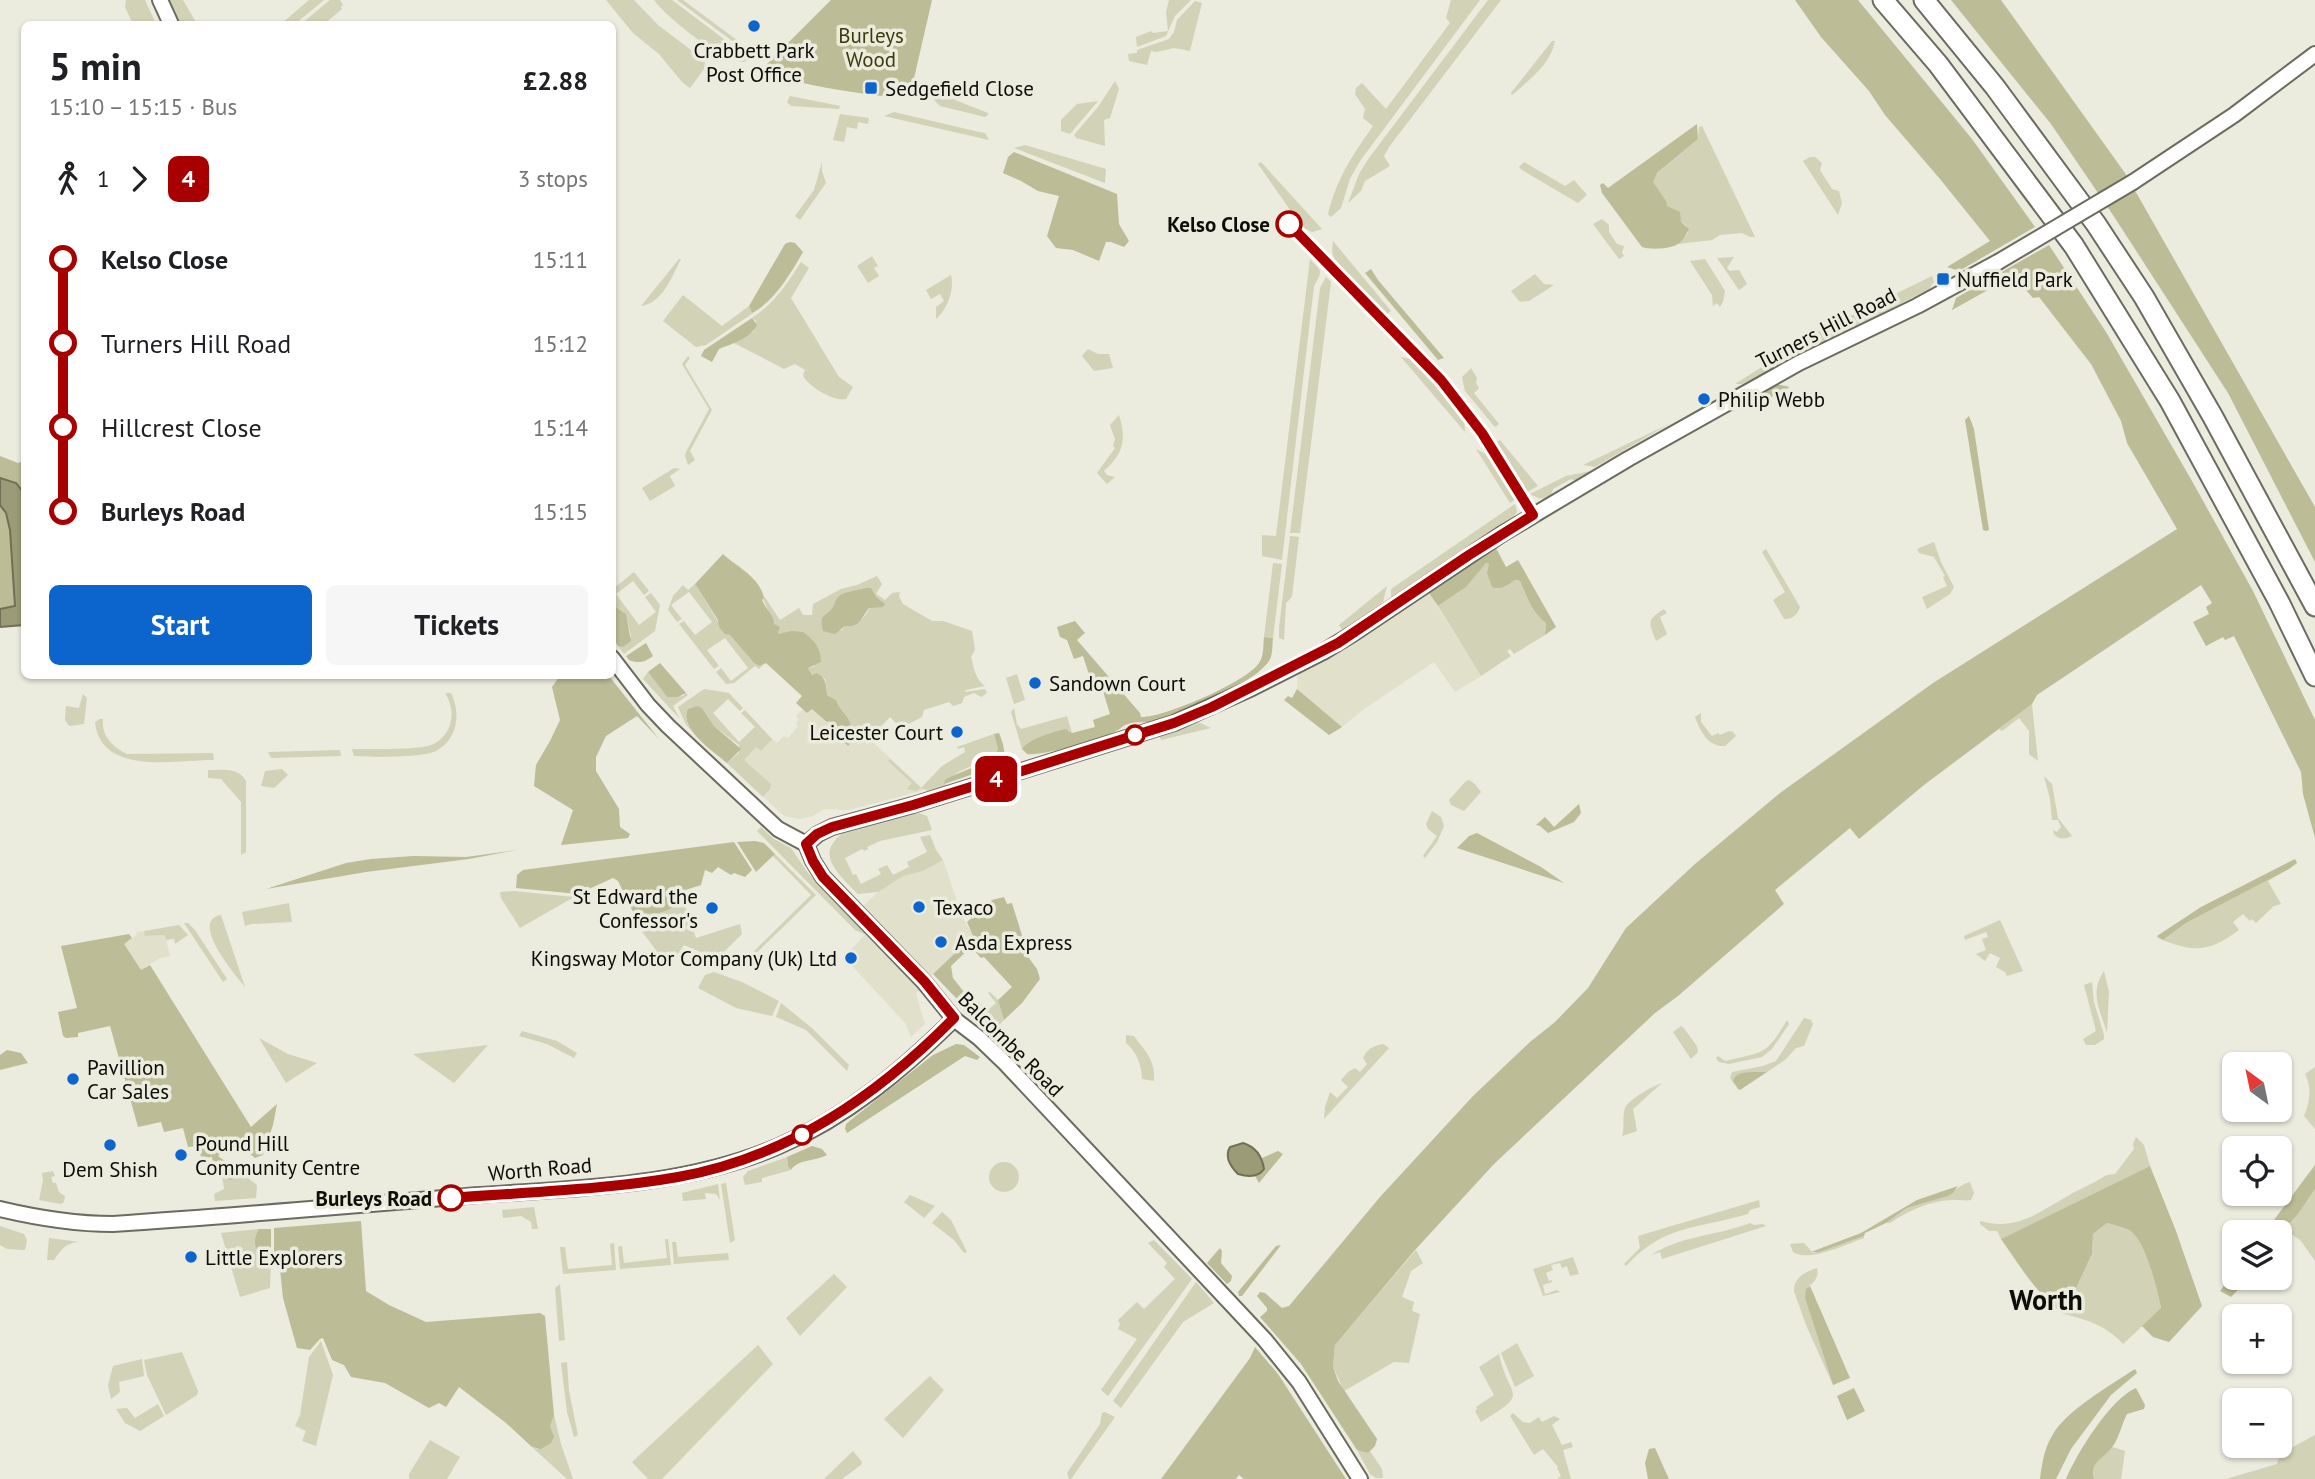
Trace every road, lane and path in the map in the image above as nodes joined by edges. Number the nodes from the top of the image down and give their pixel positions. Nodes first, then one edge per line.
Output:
1 (160, 0) edge
2 (1883, 0) edge
3 (1924, 0) edge
4 (170, 21) edge
5 (2315, 54) edge
6 (2315, 606) edge
7 (616, 664) edge
8 (2315, 676) edge
9 (806, 844) junction
10 (954, 1018) junction
11 (0, 1209) edge
12 (1360, 1479) edge

1 - 4 street
2 - 8 highway
3 - 6 highway
5 - 9 street, Turners Hill Road, bridge
7 - 9 street
9 - 10 street, Balcombe Road
10 - 11 street, Worth Road
10 - 12 street, Balcombe Road

